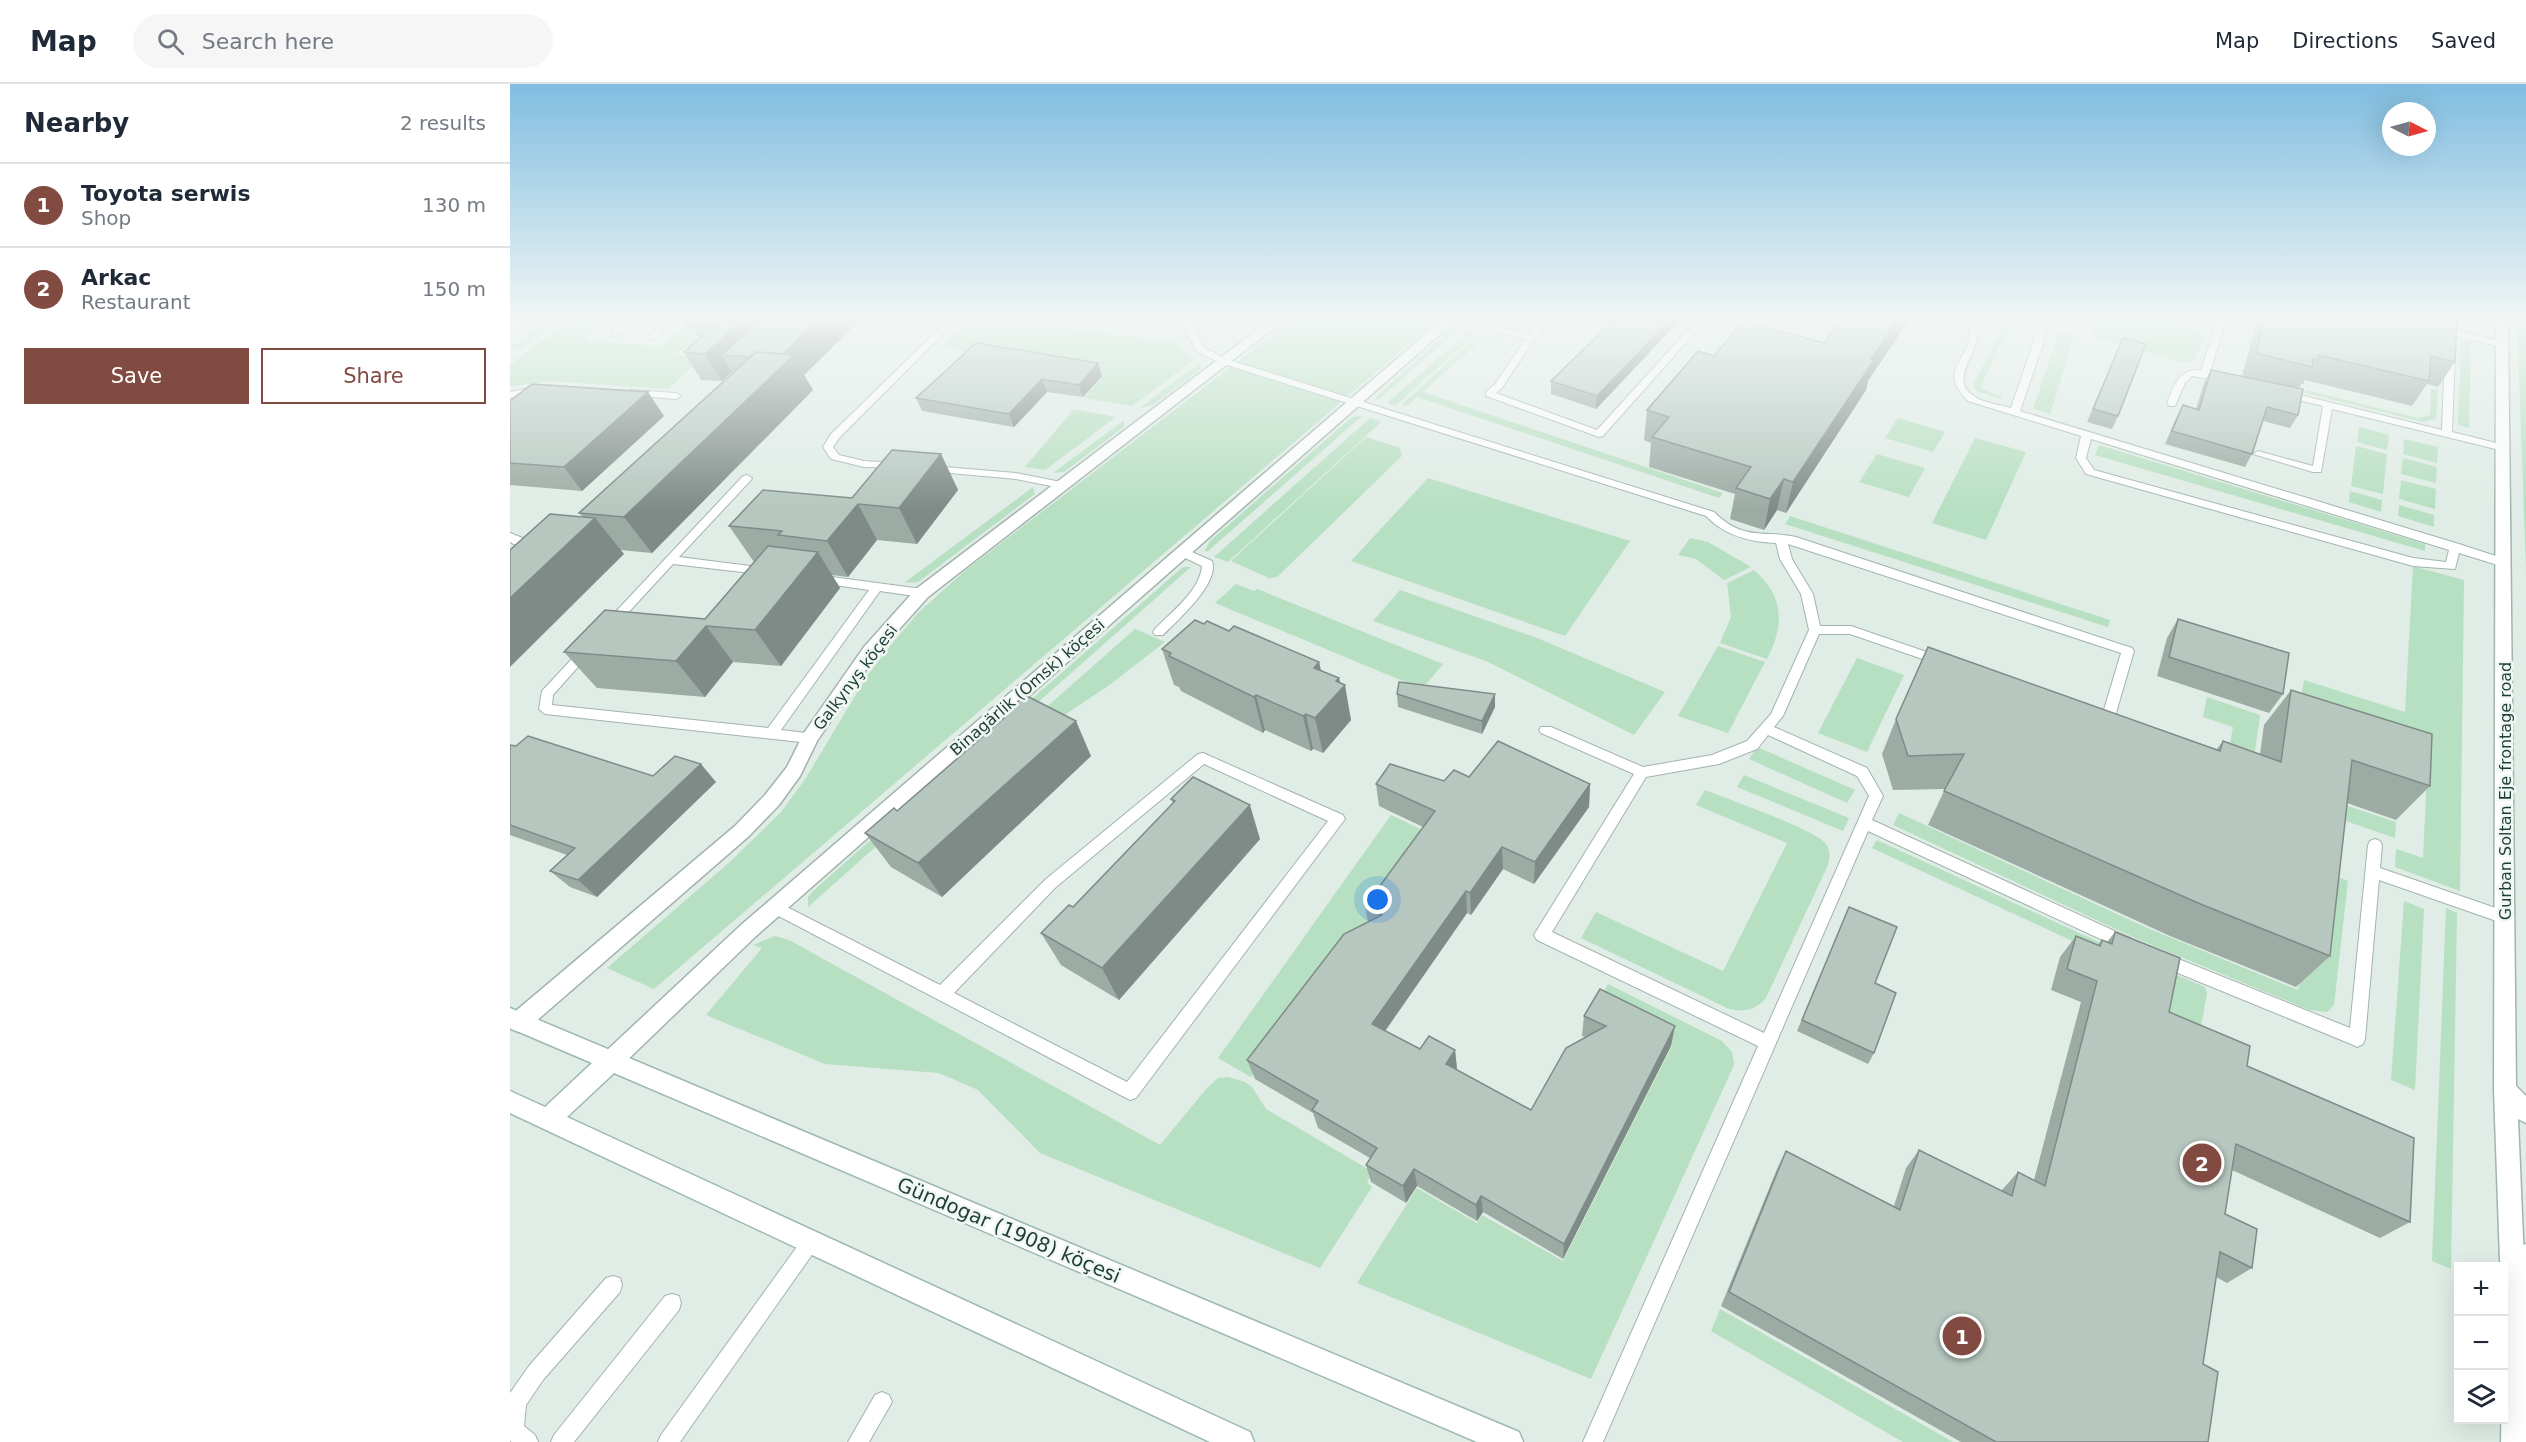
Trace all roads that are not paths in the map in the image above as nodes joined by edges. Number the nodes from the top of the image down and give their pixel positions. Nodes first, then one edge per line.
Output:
1 (889, 383) edge
2 (1194, 383) edge
3 (1292, 383) edge
4 (1376, 383) edge
5 (1500, 383) edge
6 (1645, 383) edge
7 (1959, 383) edge
8 (2024, 383) edge
9 (2179, 383) edge
10 (2448, 383) edge
11 (2503, 383) edge
12 (553, 388) edge
13 (2274, 391) edge
14 (620, 392) edge
15 (510, 394) edge
16 (676, 396) dead end
17 (1353, 403) junction
18 (2172, 404) dead end
19 (2328, 405) junction
20 (2014, 413) junction
21 (2087, 434) junction
22 (2446, 434) junction
23 (2504, 448) junction
24 (2258, 454) edge
25 (911, 468) edge
26 (922, 468) edge
27 (747, 478) dead end
28 (1061, 485) junction
29 (510, 537) edge
30 (1781, 540) junction
31 (2456, 547) junction
32 (545, 548) edge
33 (1183, 552) junction
34 (670, 560) junction
35 (2504, 563) junction
36 (774, 573) edge
37 (808, 578) edge
38 (877, 586) junction
39 (922, 593) junction
40 (1815, 630) junction
41 (1159, 633) dead end
42 (1951, 665) edge
43 (2085, 712) edge
44 (1766, 729) junction
45 (1546, 730) dead end
46 (771, 734) junction
47 (810, 738) junction
48 (1642, 772) junction
49 (1865, 823) junction
50 (2375, 845) dead end
51 (2372, 871) junction
52 (774, 907) junction
53 (2505, 918) junction
54 (942, 994) junction
55 (514, 1020) edge
56 (1769, 1043) junction
57 (611, 1061) junction
58 (2505, 1090) junction
59 (510, 1102) edge
60 (2526, 1112) edge
61 (547, 1120) junction
62 (810, 1243) junction
63 (2519, 1259) edge
64 (614, 1285) dead end
65 (672, 1303) dead end
66 (882, 1402) dead end
67 (528, 1442) edge
68 (561, 1442) edge
69 (668, 1442) edge
70 (858, 1442) edge
71 (1240, 1442) edge
72 (1509, 1442) edge
73 (1593, 1442) edge
74 (2515, 1442) edge

1 - 25 lane
2 - 28 street, Galkynyş köçesi
3 - 17 lane
4 - 17 street, Binagärlik (Omsk) köçesi
5 - 6 lane
7 - 20 lane
8 - 20 lane
9 - 18 lane
10 - 22 lane
11 - 23 street, Gurban Soltan Eje frontage road
12 - 15 lane
13 - 19 lane
14 - 16 lane
17 - 30 lane
17 - 33 street, Binagärlik (Omsk) köçesi
19 - 22 lane
19 - 24 lane
20 - 21 lane
21 - 31 lane
21 - 31 lane
22 - 23 lane
23 - 35 street, Gurban Soltan Eje frontage road
26 - 28 lane
27 - 34 lane
28 - 39 street, Galkynyş köçesi
29 - 32 lane
30 - 40 lane
30 - 43 lane
31 - 35 lane
33 - 41 lane
33 - 52 street, Binagärlik (Omsk) köçesi
34 - 36 lane
34 - 46 lane
35 - 53 street, Gurban Soltan Eje frontage road
37 - 38 lane
38 - 39 lane
38 - 46 lane
39 - 47 street, Galkynyş köçesi
40 - 42 lane
40 - 44 lane
44 - 48 lane
44 - 49 lane
45 - 48 lane
46 - 47 lane
47 - 55 street, Galkynyş köçesi
48 - 56 lane
49 - 51 lane
49 - 56 lane
50 - 51 lane
51 - 53 lane
52 - 54 lane
52 - 57 street, Binagärlik (Omsk) köçesi
53 - 58 street, Gurban Soltan Eje frontage road
54 - 54 lane
55 - 57 street, Gündogar (1908) köçesi
56 - 73 lane
57 - 61 street, Binagärlik (Omsk) köçesi
57 - 72 street, Gündogar (1908) köçesi
58 - 60 street
58 - 63 street, Gurban Soltan Eje frontage road
59 - 61 street
61 - 62 street
62 - 69 lane
62 - 71 street
63 - 74 street, Gurban Soltan Eje frontage road
64 - 67 lane
65 - 68 lane
66 - 70 lane

